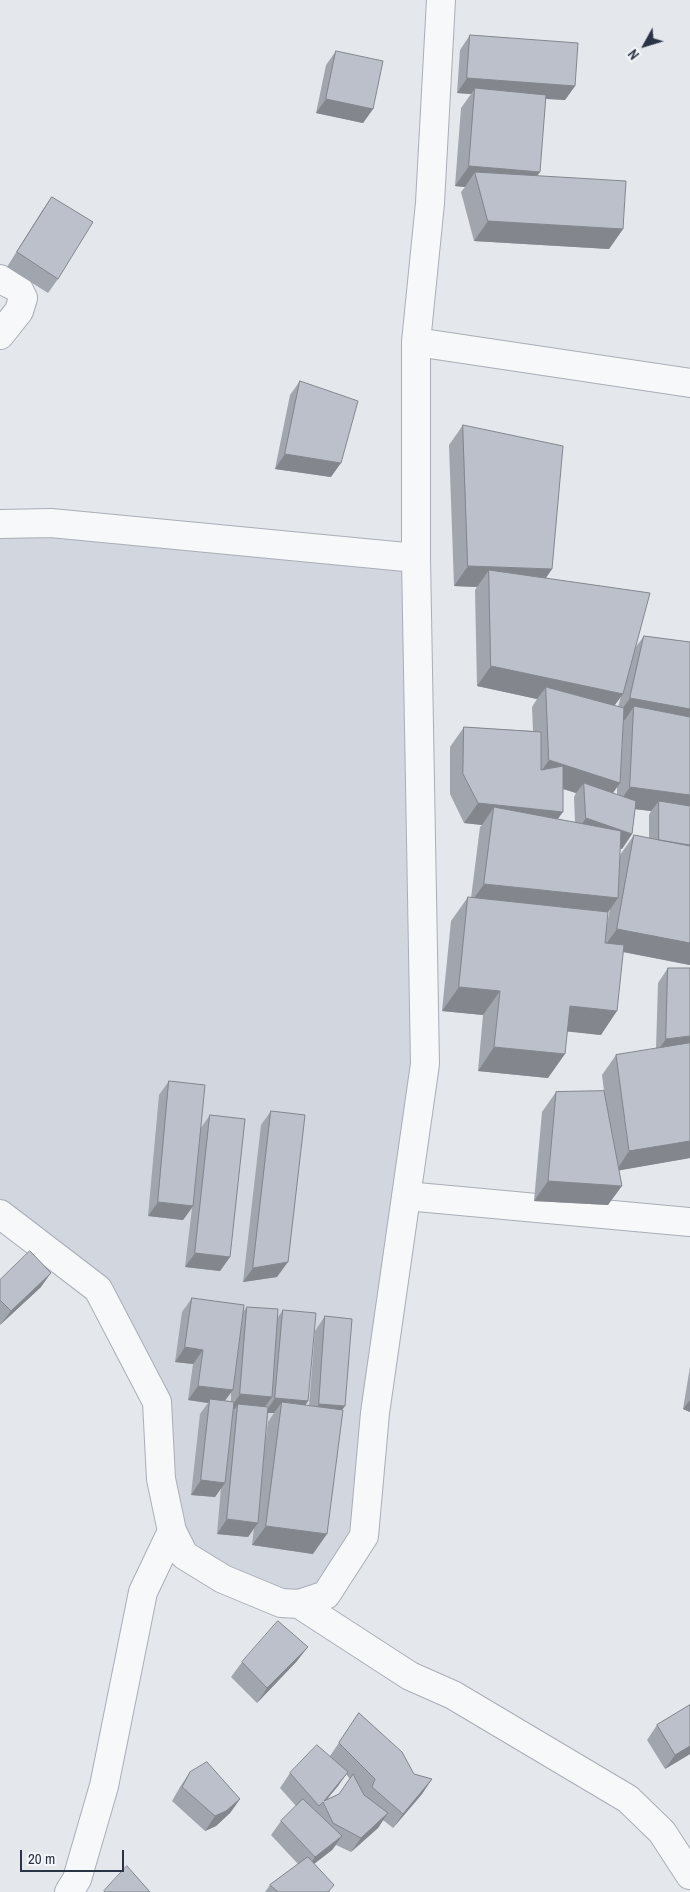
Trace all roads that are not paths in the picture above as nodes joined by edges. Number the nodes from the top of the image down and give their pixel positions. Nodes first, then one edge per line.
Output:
1 (441, 0) edge
2 (0, 279) edge
3 (0, 335) edge
4 (416, 342) junction
5 (690, 383) edge
6 (0, 524) edge
7 (416, 558) junction
8 (406, 1196) junction
9 (0, 1214) edge
10 (690, 1222) edge
11 (172, 1531) junction
12 (299, 1604) junction
13 (690, 1875) edge
14 (69, 1892) edge

1 - 4 street
2 - 3 street
4 - 5 street
4 - 7 street
6 - 7 street
7 - 8 street
8 - 10 street
8 - 12 street
9 - 11 street
11 - 12 street
11 - 14 street
12 - 13 street

